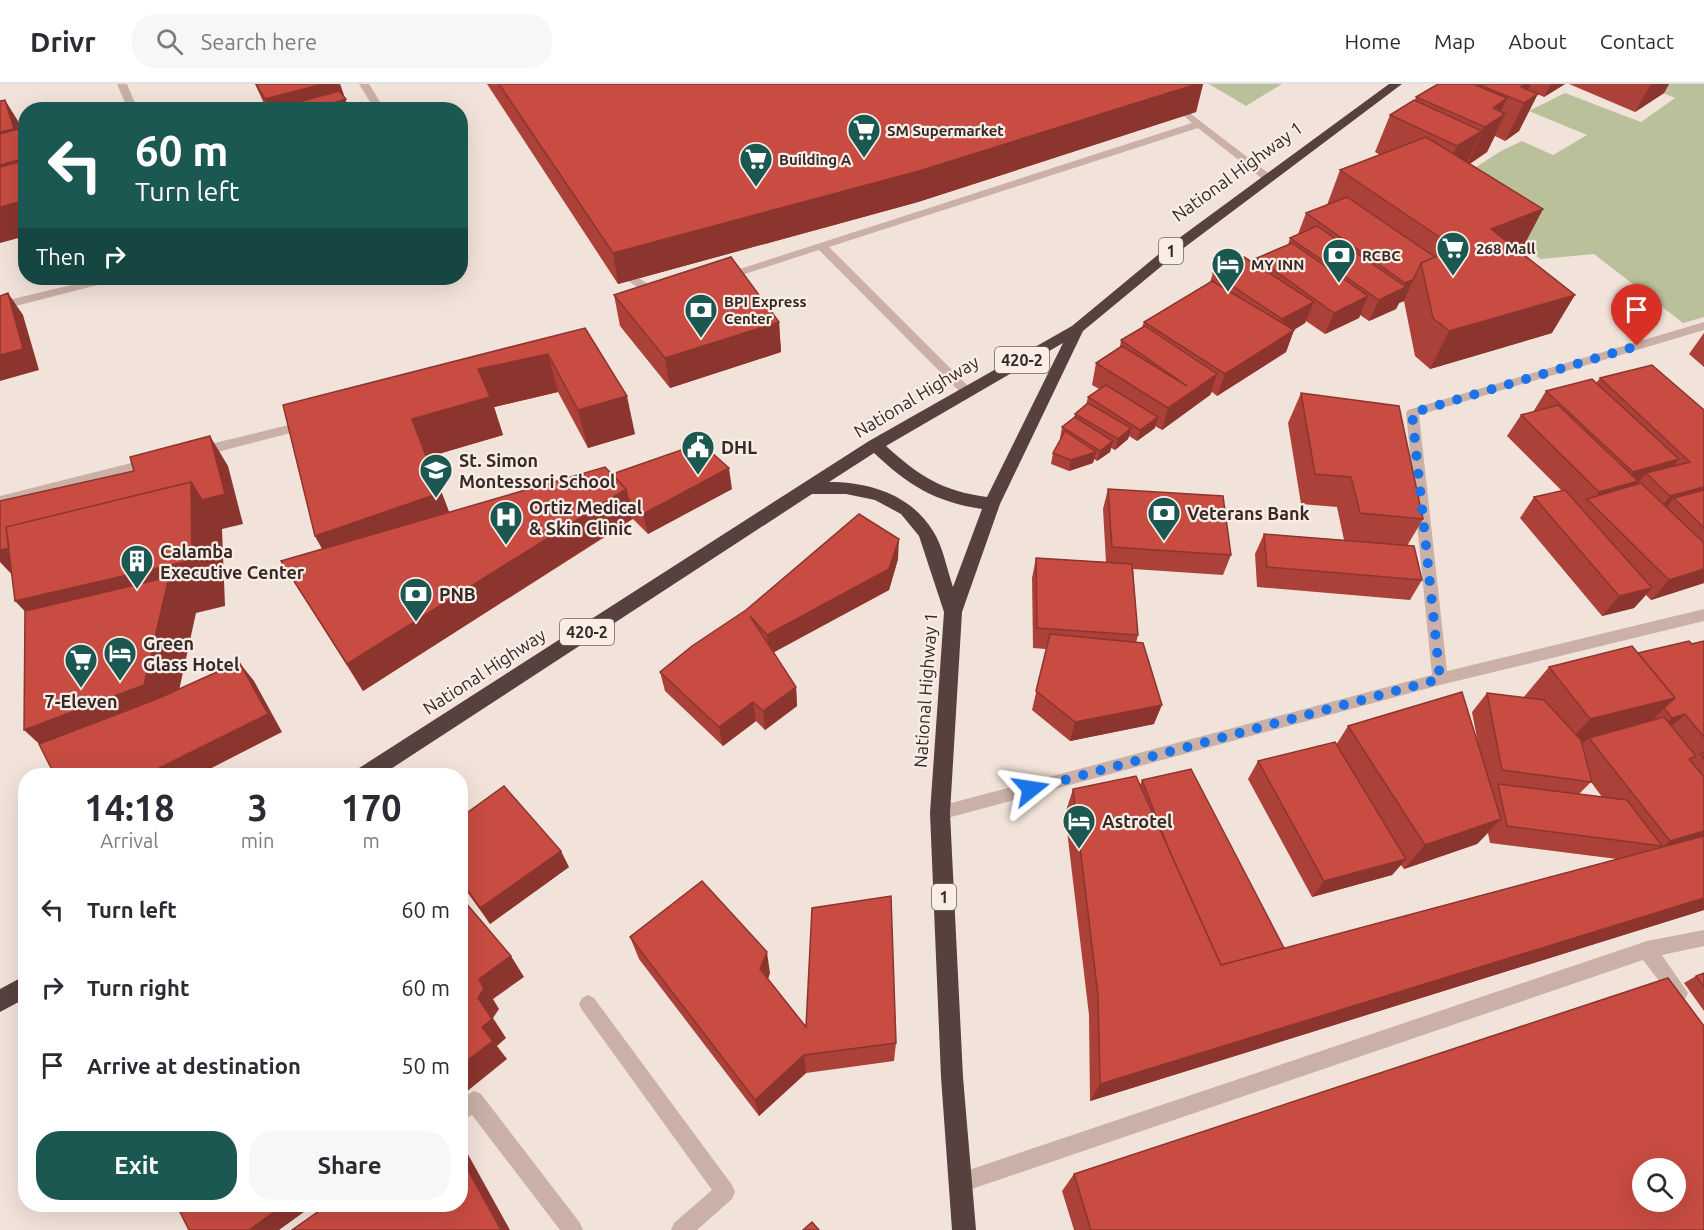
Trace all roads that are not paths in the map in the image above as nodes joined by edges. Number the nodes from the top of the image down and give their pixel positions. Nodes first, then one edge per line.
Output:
1 (122, 84) edge
2 (364, 84) edge
3 (1396, 84) edge
4 (130, 102) edge
5 (375, 102) edge
6 (1187, 114) edge
7 (1200, 124) junction
8 (1268, 178) junction
9 (822, 247) junction
10 (633, 279) edge
11 (712, 281) edge
12 (85, 285) edge
13 (678, 287) edge
14 (0, 306) edge
15 (1704, 326) edge
16 (1077, 329) junction
17 (966, 391) junction
18 (324, 421) edge
19 (875, 445) junction
20 (185, 455) edge
21 (162, 461) edge
22 (811, 488) junction
23 (0, 501) edge
24 (992, 504) junction
25 (953, 612) junction
26 (1704, 615) edge
27 (1440, 679) junction
28 (375, 768) edge
29 (940, 813) junction
30 (1704, 938) edge
31 (1647, 950) junction
32 (18, 990) edge
33 (0, 1001) edge
34 (588, 1004) dead end
35 (1691, 1010) edge
36 (468, 1106) edge
37 (960, 1183) junction
38 (573, 1230) edge
39 (681, 1230) edge
40 (964, 1230) edge

1 - 4 street
2 - 5 street
3 - 8 highway, National Highway 1 / 1
6 - 7 street
7 - 8 street
7 - 9 street
8 - 16 highway, National Highway 1 / 1
9 - 11 street
9 - 17 street
10 - 13 street
12 - 14 street
15 - 27 street
16 - 17 highway, National Highway / 420-2
16 - 24 highway, National Highway 1 / 1
17 - 19 highway, National Highway / 420-2
18 - 20 street
19 - 22 highway, National Highway / 420-2
19 - 24 highway
21 - 23 street
22 - 25 highway, 1
22 - 28 highway, National Highway / 420-2
24 - 25 highway, National Highway 1 / 1
25 - 29 highway, National Highway 1 / 1
26 - 27 street
27 - 29 street
29 - 37 highway, National Highway 1 / 1
30 - 31 street
31 - 35 street
31 - 37 street
32 - 33 highway
34 - 39 street
36 - 38 street
37 - 40 highway, National Highway 1 / 1

